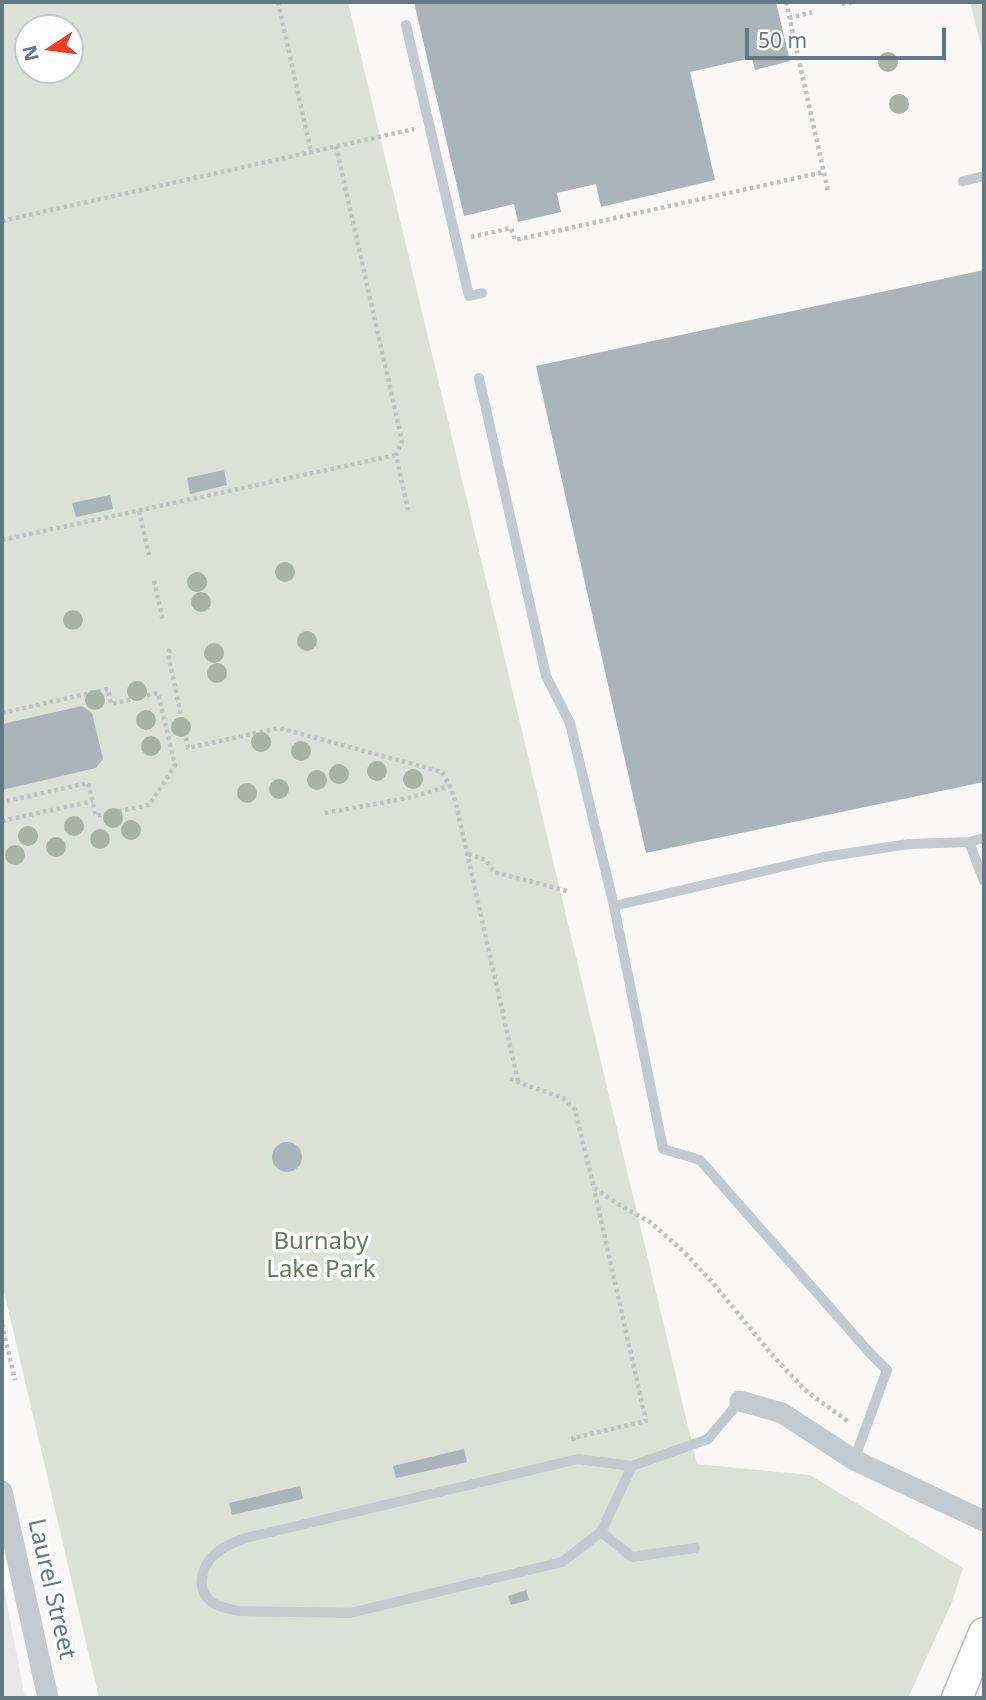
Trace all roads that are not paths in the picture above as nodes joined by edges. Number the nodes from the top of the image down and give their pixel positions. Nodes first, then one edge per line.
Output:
1 (406, 25) dead end
2 (984, 176) edge
3 (963, 181) dead end
4 (482, 293) dead end
5 (479, 377) dead end
6 (984, 838) edge
7 (969, 842) junction
8 (984, 881) edge
9 (614, 906) junction
10 (740, 1401) joint
11 (854, 1460) junction
12 (632, 1466) junction
13 (2, 1491) edge
14 (984, 1521) edge
15 (600, 1532) junction
16 (695, 1548) dead end
17 (984, 1633) edge
18 (48, 1698) edge
19 (957, 1698) edge

1 - 4 lane
2 - 3 lane
5 - 9 lane
6 - 7 lane
7 - 8 lane
7 - 9 lane
9 - 11 lane
10 - 11 street
10 - 12 lane
11 - 14 street
12 - 15 lane
12 - 15 lane
13 - 18 street, Laurel Street
15 - 16 lane
17 - 19 street

